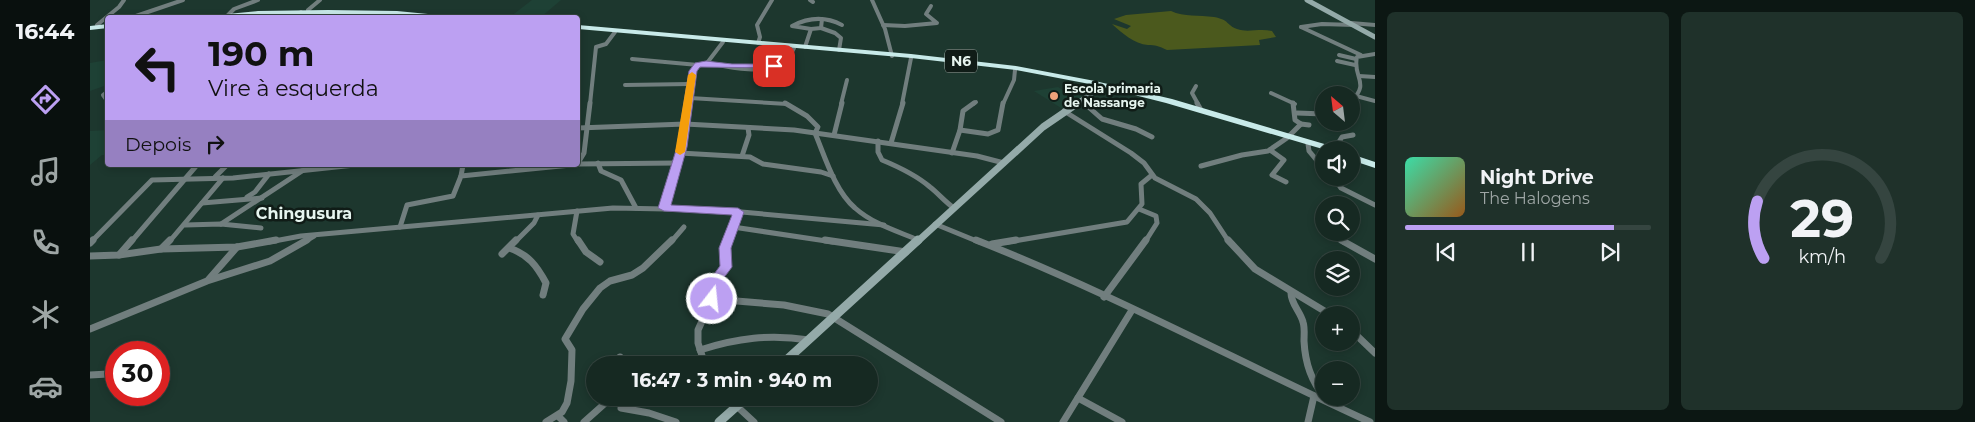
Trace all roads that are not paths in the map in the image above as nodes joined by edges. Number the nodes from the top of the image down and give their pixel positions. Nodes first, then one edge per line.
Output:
1 (124, 0) edge
2 (183, 0) edge
3 (258, 0) edge
4 (320, 0) edge
5 (772, 0) edge
6 (872, 0) edge
7 (1307, 0) edge
8 (161, 1) edge
9 (161, 6) junction
10 (931, 6) dead end
11 (305, 11) junction
12 (403, 14) joint
13 (107, 15) edge
14 (138, 15) edge
15 (227, 15) joint
16 (300, 15) edge
17 (413, 15) edge
18 (424, 15) edge
19 (105, 17) edge
20 (822, 19) junction
21 (1352, 24) junction
22 (883, 25) junction
23 (1375, 25) edge
24 (842, 26) dead end
25 (93, 27) edge
26 (580, 28) edge
27 (580, 28) edge
28 (821, 28) junction
29 (811, 29) junction
30 (615, 32) junction
31 (1375, 37) edge
32 (723, 42) junction
33 (758, 43) junction
34 (805, 47) junction
35 (794, 48) junction
36 (839, 50) junction
37 (1374, 52) edge
38 (892, 55) junction
39 (1339, 55) dead end
40 (1361, 55) junction
41 (911, 58) junction
42 (632, 59) dead end
43 (1356, 59) junction
44 (1337, 61) dead end
45 (706, 63) junction
46 (698, 65) junction
47 (1355, 65) junction
48 (1015, 70) junction
49 (1359, 76) junction
50 (1375, 77) edge
51 (847, 80) dead end
52 (625, 84) dead end
53 (690, 84) junction
54 (1196, 86) dead end
55 (1101, 87) junction
56 (1271, 93) dead end
57 (1360, 93) edge
58 (1360, 97) edge
59 (690, 98) junction
60 (1081, 100) junction
61 (1375, 101) edge
62 (976, 102) dead end
63 (1201, 110) junction
64 (1064, 111) junction
65 (1297, 113) junction
66 (1315, 114) edge
67 (685, 124) junction
68 (1301, 124) junction
69 (1310, 125) dead end
70 (580, 128) edge
71 (587, 128) junction
72 (748, 128) junction
73 (960, 130) junction
74 (815, 133) junction
75 (834, 135) junction
76 (1353, 135) dead end
77 (1152, 137) dead end
78 (1288, 137) junction
79 (878, 141) junction
80 (1340, 141) edge
81 (892, 143) junction
82 (1308, 144) junction
83 (1315, 144) edge
84 (1315, 146) edge
85 (1270, 150) junction
86 (680, 152) junction
87 (952, 153) junction
88 (742, 156) junction
89 (583, 158) junction
90 (1315, 158) edge
91 (1360, 159) edge
92 (580, 162) edge
93 (598, 163) junction
94 (677, 163) junction
95 (1004, 163) junction
96 (1375, 163) edge
97 (580, 164) edge
98 (586, 164) junction
99 (1201, 166) dead end
100 (195, 167) edge
101 (225, 167) edge
102 (337, 167) edge
103 (463, 167) edge
104 (551, 167) edge
105 (302, 171) junction
106 (269, 174) junction
107 (1152, 175) junction
108 (461, 176) junction
109 (833, 176) junction
110 (215, 177) junction
111 (186, 178) junction
112 (223, 178) junction
113 (1286, 182) dead end
114 (1340, 186) edge
115 (245, 198) junction
116 (263, 198) junction
117 (202, 203) junction
118 (1375, 204) edge
119 (636, 208) junction
120 (664, 208) junction
121 (954, 208) junction
122 (1139, 209) junction
123 (577, 211) junction
124 (738, 212) junction
125 (538, 215) junction
126 (221, 224) junction
127 (935, 224) junction
128 (185, 225) junction
129 (884, 225) junction
130 (400, 227) junction
131 (684, 227) dead end
132 (733, 227) junction
133 (261, 228) dead end
134 (318, 235) junction
135 (918, 240) junction
136 (1339, 241) edge
137 (90, 243) edge
138 (991, 244) junction
139 (237, 247) junction
140 (509, 248) junction
141 (161, 249) junction
142 (906, 252) junction
143 (502, 254) dead end
144 (119, 255) junction
145 (90, 256) edge
146 (1375, 259) edge
147 (600, 262) dead end
148 (207, 281) junction
149 (1291, 293) junction
150 (543, 295) dead end
151 (1104, 297) junction
152 (712, 299) junction
153 (1315, 306) edge
154 (1132, 310) junction
155 (834, 317) junction
156 (90, 329) edge
157 (1360, 339) edge
158 (809, 340) junction
159 (700, 350) junction
160 (1375, 353) edge
161 (702, 356) edge
162 (791, 356) edge
163 (105, 374) edge
164 (90, 376) edge
165 (1315, 383) edge
166 (1314, 396) joint
167 (1078, 398) junction
168 (602, 406) edge
169 (1335, 406) edge
170 (736, 407) joint
171 (621, 408) dead end
172 (561, 419) edge
173 (546, 422) edge
174 (584, 422) edge
175 (676, 422) edge
176 (719, 422) edge
177 (754, 422) edge
178 (1001, 422) edge
179 (1063, 422) edge
180 (1122, 422) edge
181 (1308, 422) edge
182 (1370, 422) edge

1 - 13 street
2 - 9 street
3 - 15 street
4 - 11 street
5 - 33 street
6 - 22 street
7 - 21 street
8 - 9 street
9 - 14 street
10 - 22 street
11 - 12 highway
11 - 15 highway
11 - 16 street
11 - 18 highway
12 - 17 highway
19 - 25 street
20 - 24 street
20 - 28 street
20 - 29 street
21 - 23 street
21 - 31 street
21 - 40 street
22 - 38 street
26 - 33 highway, N6
27 - 30 highway, N6
28 - 29 street
28 - 36 street
29 - 34 street
30 - 32 highway, N6
30 - 71 street
32 - 35 highway, N6
32 - 45 street
33 - 34 highway, N6
34 - 36 highway, N6
35 - 38 highway, N6
35 - 45 street
36 - 38 highway, N6
37 - 40 street
38 - 41 highway, N6
38 - 63 highway, N6
39 - 43 street
40 - 43 street
41 - 48 highway, N6
41 - 81 street
42 - 46 street
43 - 47 street
44 - 47 street
45 - 46 street
46 - 53 street
47 - 49 street
48 - 55 highway, N6
48 - 73 street
49 - 50 street
49 - 57 street
51 - 75 street
52 - 53 street
53 - 59 street
54 - 63 street
55 - 60 street
55 - 78 highway, N6
56 - 65 street
58 - 61 street
59 - 67 street
59 - 74 street
60 - 64 street
60 - 77 street
62 - 73 street
63 - 78 highway, N6
64 - 95 street
64 - 107 street
65 - 66 street
65 - 68 street
67 - 71 street
67 - 72 street
67 - 86 street
68 - 69 street
68 - 78 street
70 - 71 street
71 - 89 street
72 - 74 street
72 - 88 street
73 - 87 street
74 - 75 street
74 - 109 street
75 - 79 street
76 - 80 street
78 - 82 highway, N6
78 - 83 highway, N6
78 - 85 street
79 - 81 street
79 - 121 street
81 - 87 street
82 - 84 highway, N6
82 - 90 street
85 - 99 street
85 - 113 street
86 - 88 street
86 - 94 street
87 - 95 street
88 - 109 street
89 - 92 street
89 - 98 street
91 - 96 highway
93 - 94 street
93 - 98 street
93 - 119 street
94 - 120 street
95 - 121 street
97 - 98 street
100 - 111 street
101 - 110 street
102 - 105 street
103 - 108 street
104 - 108 street
105 - 106 street
105 - 116 street
106 - 112 street
106 - 115 street
107 - 122 street
107 - 149 street
108 - 130 street
109 - 129 street
110 - 111 street
110 - 112 street
111 - 137 street
111 - 144 street
112 - 117 street
114 - 118 street
115 - 116 street
115 - 117 street
116 - 126 street
117 - 128 street
119 - 120 street
119 - 123 street
120 - 124 street
121 - 127 street
122 - 138 street
122 - 151 street
123 - 125 street
123 - 147 street
124 - 129 street
124 - 132 street
125 - 130 street
125 - 140 street
126 - 128 street
126 - 133 street
127 - 135 street
127 - 138 street
128 - 141 street
129 - 135 street
130 - 134 street
131 - 172 street
132 - 142 street
132 - 152 street
134 - 139 street
134 - 148 street
135 - 142 street
136 - 146 street
138 - 151 street
139 - 141 street
139 - 148 street
140 - 143 street
140 - 150 street
141 - 144 street
142 - 155 street
144 - 145 street
148 - 156 street
149 - 153 street
149 - 165 street
151 - 154 street
152 - 155 street
152 - 159 street
154 - 166 street
154 - 167 street
155 - 158 street
155 - 178 street
157 - 160 street
158 - 159 street
158 - 162 street
159 - 161 street
163 - 164 street
166 - 181 street
167 - 179 street
167 - 180 street
168 - 174 street
169 - 182 street
170 - 176 street
170 - 177 street
171 - 175 street
172 - 173 street

